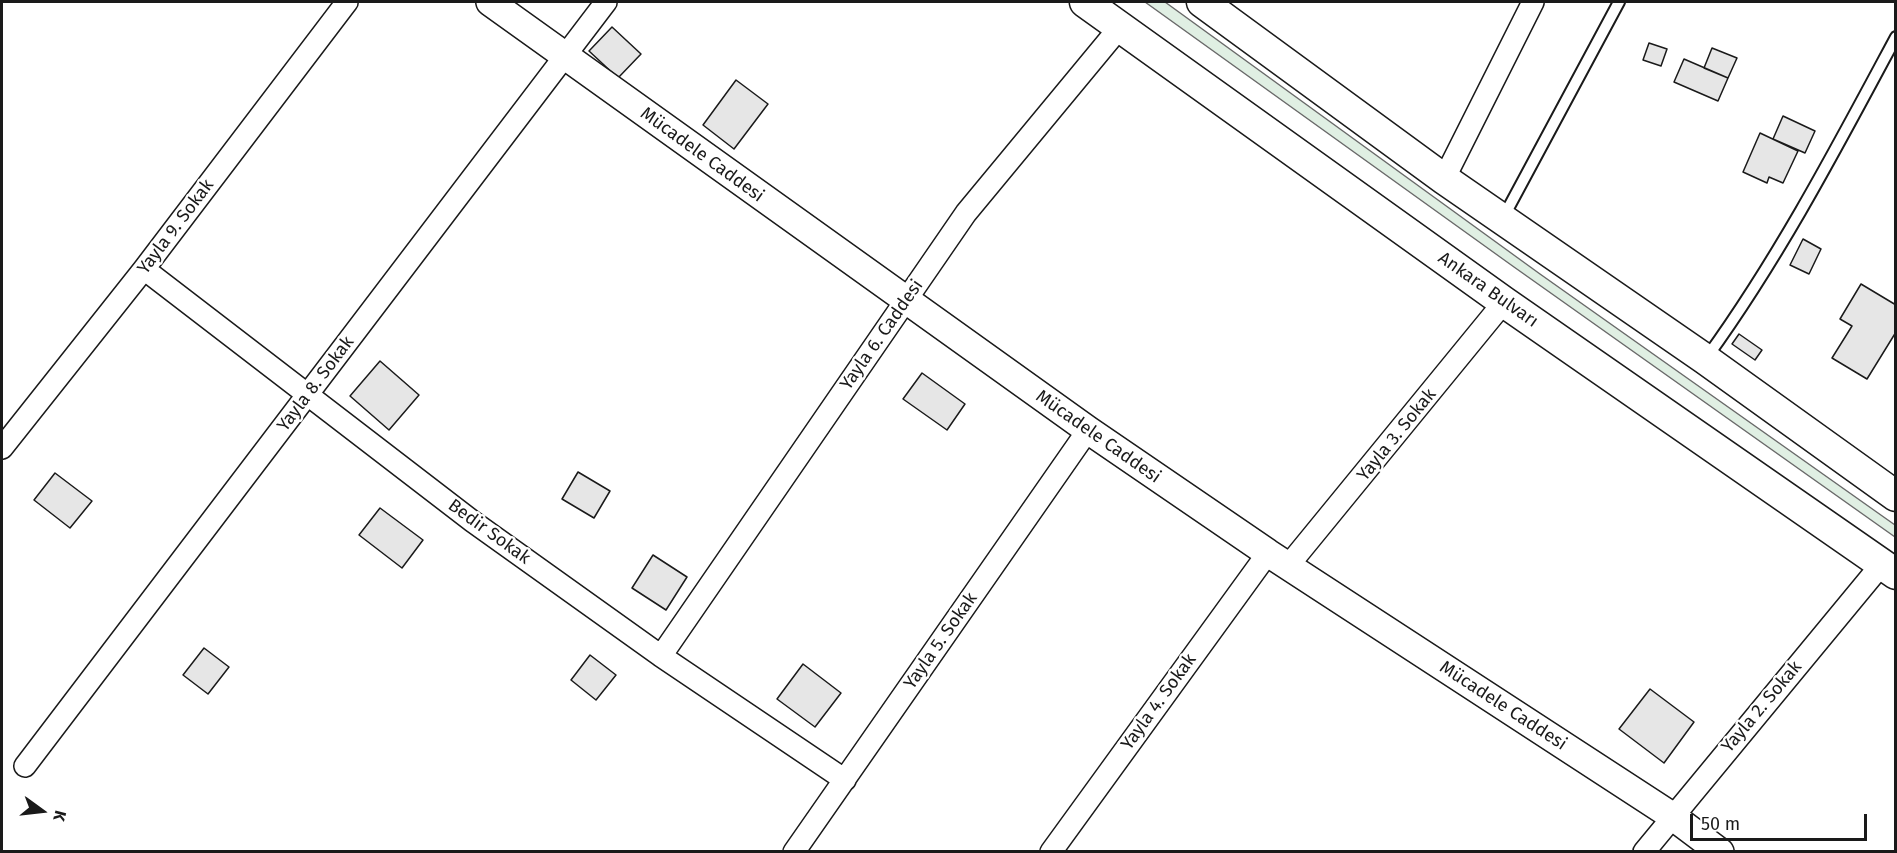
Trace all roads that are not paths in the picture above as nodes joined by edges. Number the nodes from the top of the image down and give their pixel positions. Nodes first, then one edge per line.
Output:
1 (346, 2) edge
2 (490, 2) edge
3 (606, 2) edge
4 (1085, 2) edge
5 (1202, 2) edge
6 (1533, 2) edge
7 (1619, 2) edge
8 (1120, 27) junction
9 (1896, 37) edge
10 (565, 55) junction
11 (1444, 179) junction
12 (1503, 219) junction
13 (144, 269) junction
14 (905, 301) junction
15 (1504, 302) junction
16 (1705, 359) junction
17 (309, 394) junction
18 (1088, 430) junction
19 (2, 448) edge
20 (1896, 496) edge
21 (1278, 559) junction
22 (1888, 569) edge
23 (661, 656) junction
24 (26, 766) dead end
25 (845, 780) junction
26 (1672, 816) junction
27 (794, 852) edge
28 (1051, 852) edge
29 (1644, 852) edge
30 (1720, 852) edge

1 - 13 street, Yayla 9. Sokak
2 - 10 street, Mücadele Caddesi
3 - 10 street, Yayla 8. Sokak
4 - 8 main road, Ankara Bulvarı
5 - 11 main road
6 - 11 street
7 - 12 lane
8 - 14 street, Yayla 6. Caddesi
8 - 15 main road, Ankara Bulvarı
9 - 16 lane
10 - 14 street, Mücadele Caddesi
10 - 17 street, Yayla 8. Sokak
11 - 12 main road
12 - 16 main road
13 - 17 street, Bedir Sokak
13 - 19 street, Yayla 9. Sokak
14 - 18 street, Mücadele Caddesi
14 - 23 street, Yayla 6. Caddesi
15 - 21 street, Yayla 3. Sokak
15 - 22 main road, Ankara Bulvarı
16 - 20 main road
17 - 23 street, Bedir Sokak
17 - 24 street, Yayla 8. Sokak
18 - 21 street, Mücadele Caddesi
18 - 25 street, Yayla 5. Sokak
21 - 26 street, Mücadele Caddesi
21 - 28 street, Yayla 4. Sokak
22 - 26 street, Yayla 2. Sokak
23 - 25 street, Bedir Sokak
25 - 27 street, Yayla 5. Sokak
26 - 29 street, Yayla 2. Sokak
26 - 30 street, Mücadele Caddesi

